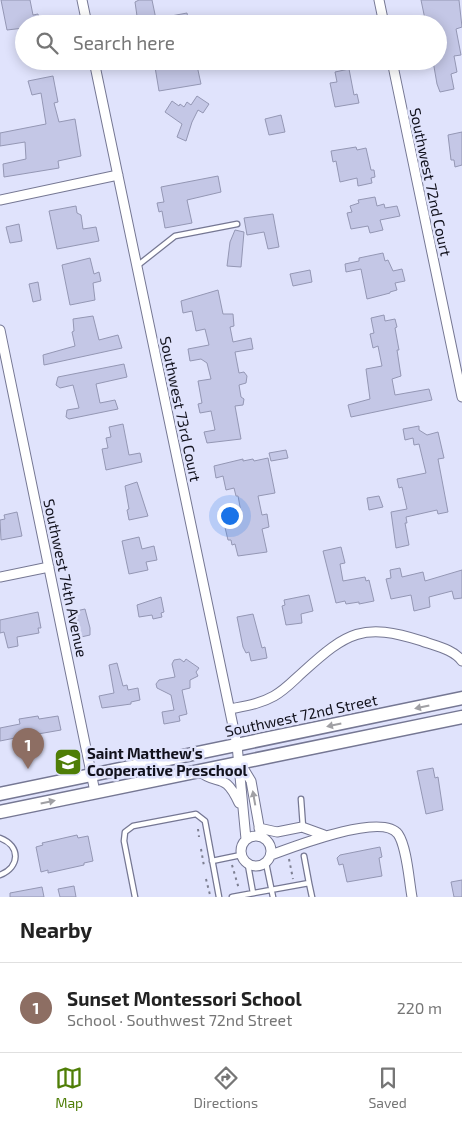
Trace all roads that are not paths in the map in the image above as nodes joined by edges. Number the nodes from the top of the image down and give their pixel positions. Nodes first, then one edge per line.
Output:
1 (82, 0) edge
2 (379, 0) edge
3 (85, 15) edge
4 (382, 15) edge
5 (96, 70) edge
6 (394, 70) edge
7 (118, 175) junction
8 (0, 200) edge
9 (237, 224) dead end
10 (137, 266) junction
11 (0, 330) edge
12 (10, 380) junction
13 (0, 382) edge
14 (462, 397) edge
15 (49, 567) junction
16 (0, 577) edge
17 (462, 661) edge
18 (462, 698) edge
19 (462, 708) edge
20 (230, 709) junction
21 (462, 717) edge
22 (448, 720) junction
23 (237, 745) junction
24 (240, 762) junction
25 (199, 771) junction
26 (92, 775) junction
27 (96, 792) junction
28 (0, 794) edge
29 (301, 799) dead end
30 (242, 807) junction
31 (0, 812) edge
32 (303, 827) junction
33 (260, 832) junction
34 (324, 835) junction
35 (0, 838) edge
36 (246, 839) junction
37 (306, 843) junction
38 (241, 856) junction
39 (304, 856) dead end
40 (269, 859) junction
41 (212, 861) junction
42 (248, 865) junction
43 (0, 876) edge
44 (309, 883) junction
45 (272, 890) junction
46 (253, 893) junction
47 (135, 897) edge
48 (219, 897) edge
49 (232, 897) edge
50 (273, 897) edge
51 (312, 897) edge
52 (412, 897) edge

1 - 3 street
2 - 4 street
5 - 7 street, Southwest 73rd Court
6 - 14 street, Southwest 72nd Court
7 - 8 street
7 - 10 street, Southwest 73rd Court
9 - 10 lane
10 - 20 street, Southwest 73rd Court
11 - 12 street, Southwest 74th Avenue
12 - 13 street
12 - 15 street, Southwest 74th Avenue
15 - 16 street
15 - 26 street, Southwest 74th Avenue
17 - 20 street
18 -> 23 main road, Southwest 72nd Street
19 - 22 main road
20 - 23 street, Southwest 73rd Court
21 - 22 main road
22 - 24 main road
23 - 24 street, Southwest 73rd Court
23 - 26 main road, Southwest 72nd Street
24 - 25 main road
24 - 30 street
33 -> 24 street
25 - 27 main road
25 - 30 street
26 - 27 street, Southwest 74th Avenue
26 - 28 main road, Southwest 72nd Street
31 -> 27 main road
29 - 32 lane
30 - 36 street
32 - 33 street
32 - 34 street
32 - 37 street
33 - 36 street
33 - 40 street
34 - 37 street
34 - 52 street
35 - 43 lane
36 - 38 street
37 - 40 street
38 - 41 lane
38 - 42 street
39 - 44 lane
40 - 42 street
40 - 45 lane
41 - 47 lane
41 - 48 lane
42 - 46 lane
44 - 45 lane
44 - 51 lane
45 - 46 lane
45 - 50 lane
46 - 49 lane

